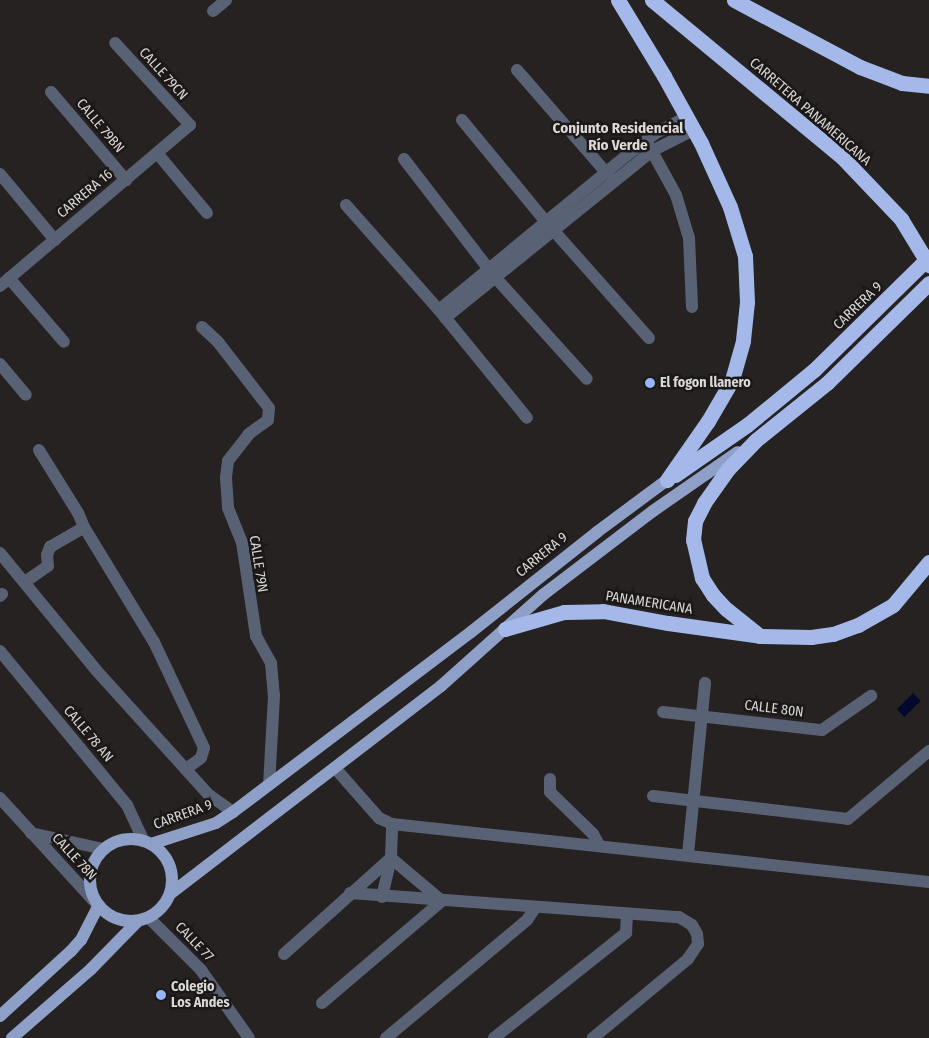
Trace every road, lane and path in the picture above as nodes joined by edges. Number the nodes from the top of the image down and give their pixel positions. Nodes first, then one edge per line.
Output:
1 (226, 0) edge
2 (618, 0) edge
3 (652, 0) edge
4 (734, 0) edge
5 (213, 11) dead end
6 (115, 43) dead end
7 (517, 70) dead end
8 (929, 86) edge
9 (51, 92) dead end
10 (462, 120) dead end
11 (690, 124) junction
12 (190, 125) joint
13 (649, 146) junction
14 (157, 153) junction
15 (404, 159) dead end
16 (0, 174) edge
17 (610, 177) junction
18 (126, 180) junction
19 (346, 204) dead end
20 (207, 213) dead end
21 (550, 226) junction
22 (54, 240) junction
23 (929, 257) edge
24 (929, 265) edge
25 (492, 273) junction
26 (4, 282) edge
27 (929, 284) edge
28 (692, 307) dead end
29 (442, 314) junction
30 (202, 326) dead end
31 (649, 338) dead end
32 (64, 342) dead end
33 (0, 364) edge
34 (587, 379) dead end
35 (26, 395) dead end
36 (527, 418) dead end
37 (756, 440) junction
38 (39, 450) dead end
39 (667, 480) junction
40 (84, 527) junction
41 (0, 553) edge
42 (929, 562) edge
43 (25, 582) junction
44 (505, 629) junction
45 (760, 636) junction
46 (0, 652) edge
47 (705, 683) dead end
48 (871, 696) dead end
49 (663, 712) dead end
50 (702, 715) junction
51 (929, 751) edge
52 (335, 768) junction
53 (186, 769) junction
54 (550, 779) dead end
55 (270, 785) junction
56 (654, 796) dead end
57 (0, 798) edge
58 (694, 800) junction
59 (233, 812) junction
60 (392, 824) junction
61 (30, 833) junction
62 (148, 842) junction
63 (599, 845) junction
64 (103, 849) junction
65 (688, 854) junction
66 (391, 858) junction
67 (929, 882) edge
68 (350, 893) junction
69 (170, 894) junction
70 (382, 897) junction
71 (442, 902) junction
72 (97, 904) junction
73 (535, 908) junction
74 (627, 915) junction
75 (144, 920) junction
76 (284, 954) dead end
77 (322, 1003) dead end
78 (0, 1016) edge
79 (12, 1038) edge
80 (249, 1038) edge
81 (386, 1038) edge
82 (494, 1038) edge
83 (593, 1038) edge

1 - 5 street
2 - 11 highway
3 - 24 highway, CARRETERA PANAMERICANA, bridge
4 - 8 highway
6 - 12 street, CALLE 79CN
7 - 17 street
9 - 18 street, CALLE 79BN
10 - 21 street
11 - 13 street
11 - 39 highway
12 - 14 street, CARRERA 16
13 - 17 street
13 - 28 street
14 - 18 street, CARRERA 16
14 - 20 street
15 - 25 street
16 - 22 street
17 - 21 street
18 - 22 street, CARRERA 16
19 - 29 street
21 - 25 street
21 - 31 street
22 - 26 street, CARRERA 16
23 - 39 highway, CARRERA 9
25 - 29 street
25 - 34 street
26 - 32 street
27 - 37 highway
29 - 36 street
30 - 55 street, CALLE 79N
33 - 35 street
37 - 44 main road
37 - 45 highway
38 - 40 street
39 - 55 main road, CARRERA 9
40 - 43 street
40 - 53 street
41 - 43 street
42 - 45 highway
43 - 53 street
44 - 45 highway, PANAMERICANA
44 - 52 main road
46 - 62 street, CALLE 78 AN
47 - 50 street
48 - 50 street, CALLE 80N
49 - 50 street, CALLE 80N
50 - 58 street
51 - 58 street
52 - 60 street
52 - 69 main road
53 - 59 street
54 - 63 street
55 - 59 main road, CARRERA 9
56 - 58 street
57 - 61 street, CALLE 78N
58 - 65 street
59 - 62 main road, CARRERA 9
60 - 63 street
60 - 66 street
61 - 64 street, CALLE 78N
61 - 72 street, CALLE 78N
62 - 64 main road
62 - 69 main road
63 - 65 street
64 - 72 main road
65 - 67 street
66 - 68 street
66 - 70 street
66 - 71 street
68 - 70 street
68 - 76 street
69 - 75 main road
70 - 71 street
71 - 73 street
71 - 77 street
72 - 75 main road
72 - 78 main road
73 - 74 street
73 - 81 street
74 - 82 street
74 - 83 street
75 - 79 main road
75 - 80 street, CALLE 77

